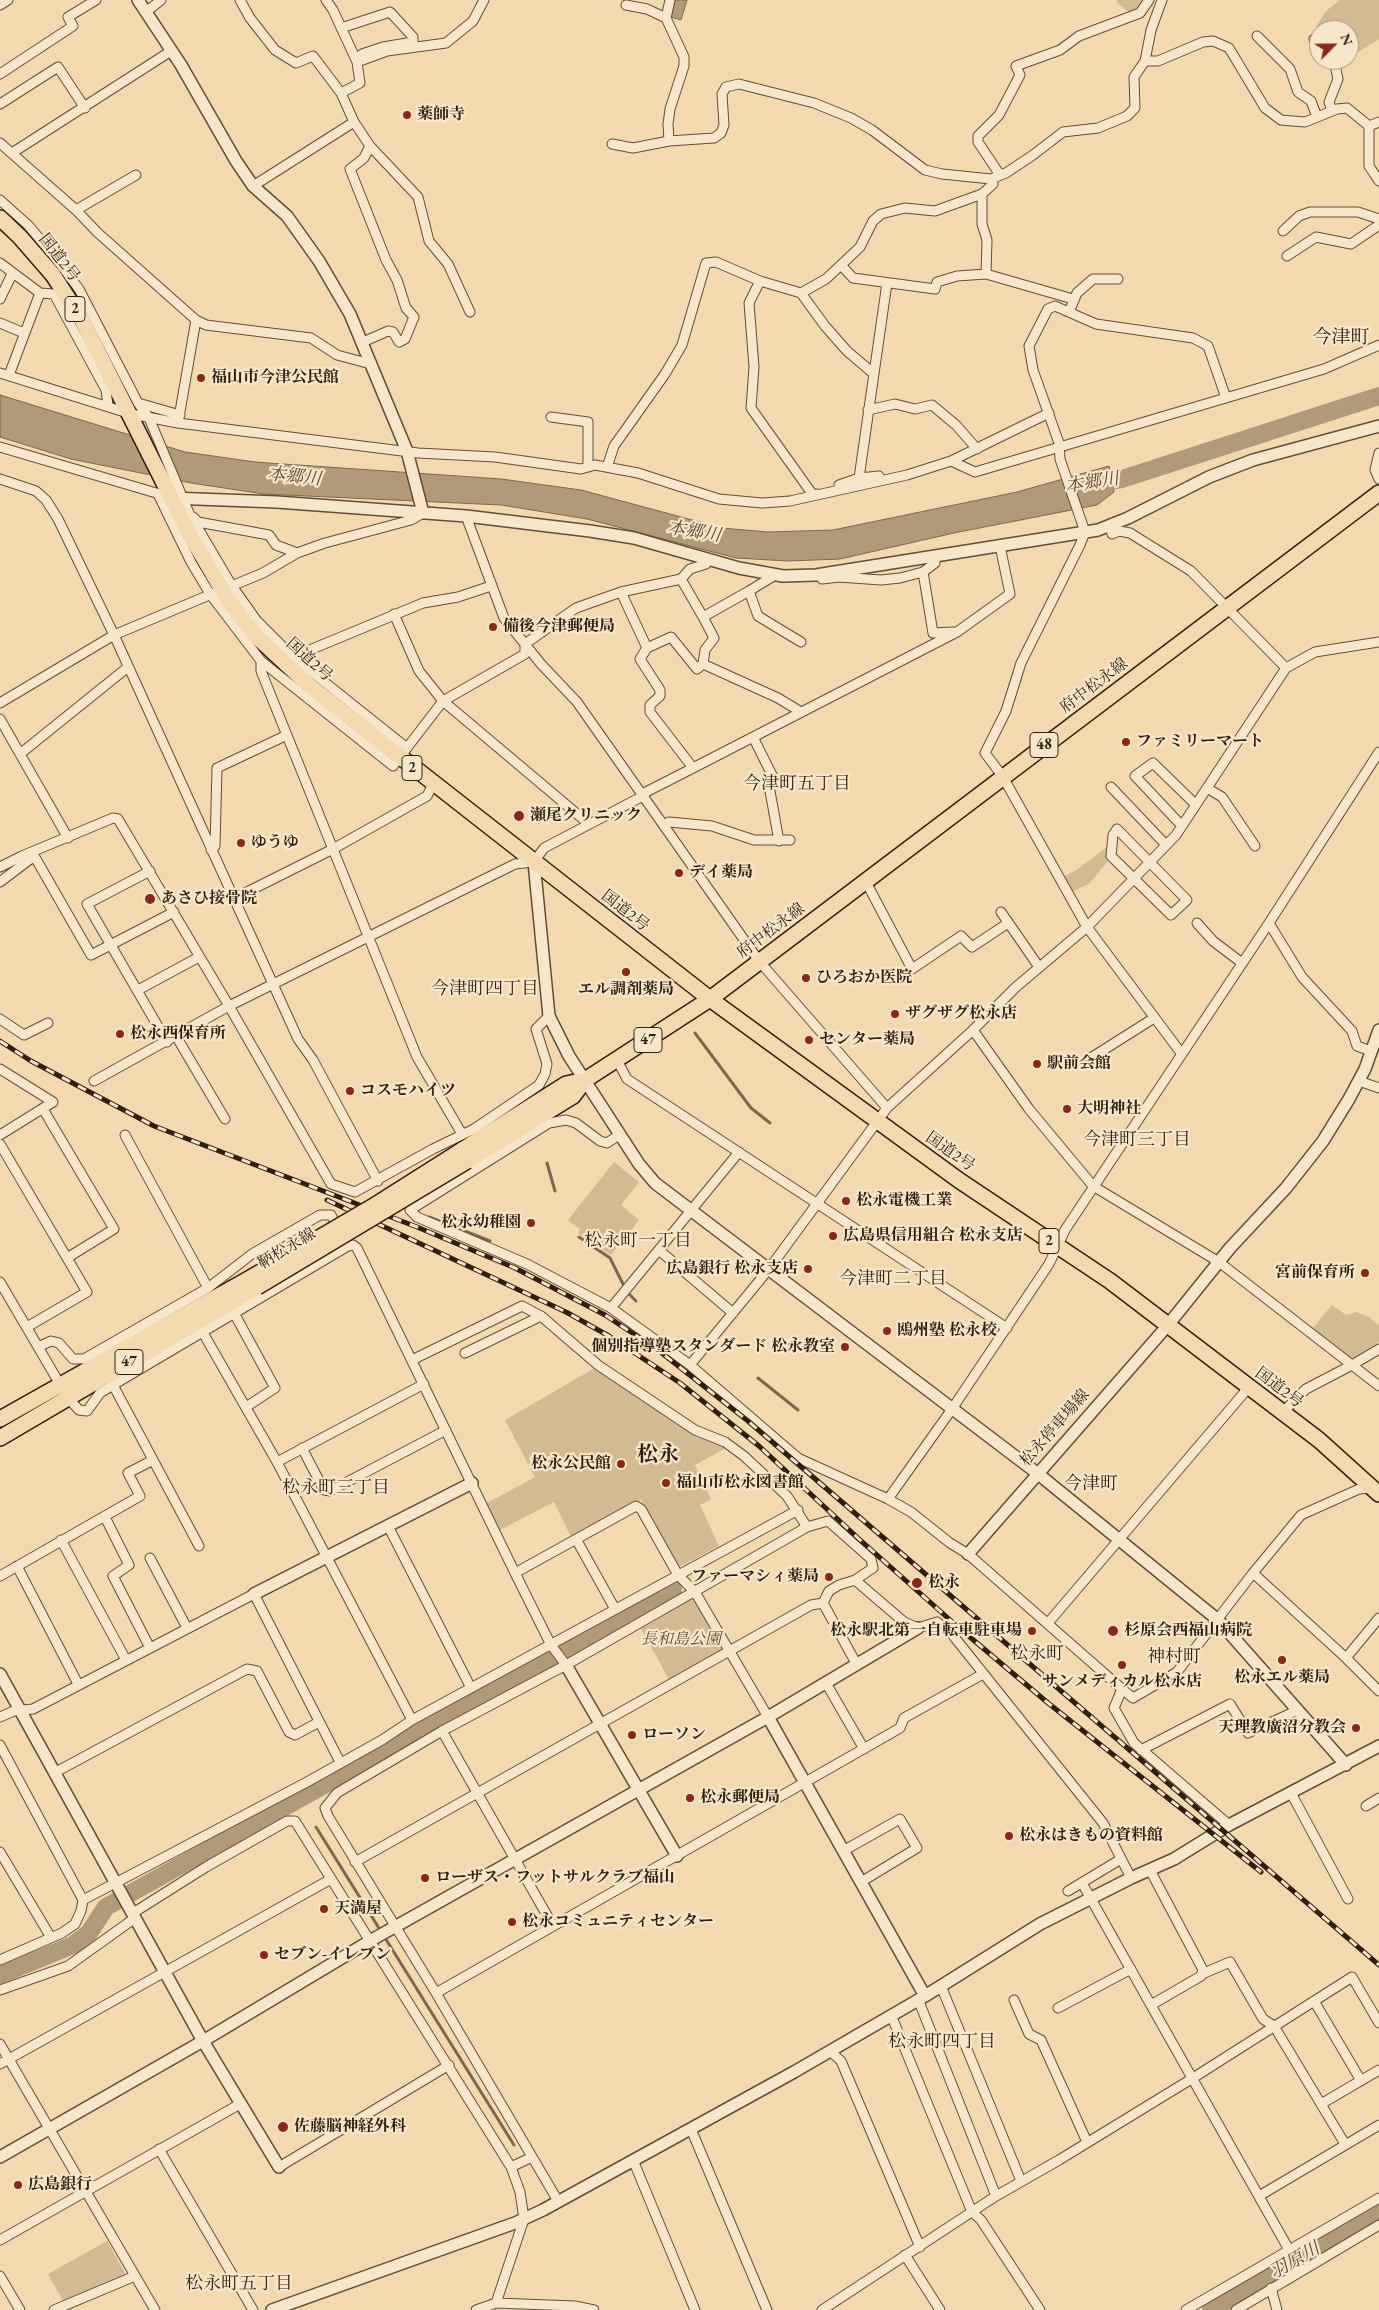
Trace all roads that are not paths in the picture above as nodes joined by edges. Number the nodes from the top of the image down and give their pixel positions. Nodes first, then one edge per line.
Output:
1 (8, 0) edge
2 (96, 0) edge
3 (138, 0) edge
4 (161, 0) edge
5 (240, 0) edge
6 (326, 0) edge
7 (484, 0) edge
8 (670, 0) edge
9 (1149, 0) edge
10 (1162, 0) edge
11 (626, 5) dead end
12 (0, 6) edge
13 (146, 12) junction
14 (666, 18) junction
15 (341, 28) junction
16 (1257, 36) dead end
17 (171, 51) junction
18 (1145, 61) junction
19 (357, 62) junction
20 (1336, 70) edge
21 (0, 74) edge
22 (341, 93) junction
23 (0, 104) edge
24 (85, 108) junction
25 (1332, 111) junction
26 (1317, 117) junction
27 (354, 122) junction
28 (1379, 122) edge
29 (1369, 126) junction
30 (669, 140) junction
31 (0, 144) edge
32 (612, 144) dead end
33 (370, 146) junction
34 (12, 153) junction
35 (136, 175) dead end
36 (1000, 175) junction
37 (990, 179) junction
38 (1379, 181) edge
39 (253, 186) junction
40 (982, 194) junction
41 (0, 200) edge
42 (76, 210) junction
43 (0, 218) edge
44 (1379, 219) edge
45 (1379, 225) edge
46 (1283, 231) dead end
47 (1288, 256) dead end
48 (0, 263) edge
49 (841, 265) junction
50 (12, 274) junction
51 (986, 274) junction
52 (1118, 279) dead end
53 (760, 281) junction
54 (887, 283) junction
55 (40, 292) junction
56 (800, 292) junction
57 (0, 299) edge
58 (1073, 299) junction
59 (470, 312) dead end
60 (1069, 312) junction
61 (196, 320) junction
62 (0, 323) edge
63 (24, 334) junction
64 (363, 342) junction
65 (1379, 345) edge
66 (370, 362) junction
67 (4, 374) edge
68 (874, 374) junction
69 (1226, 398) junction
70 (108, 406) junction
71 (134, 409) junction
72 (868, 410) junction
73 (1049, 413) junction
74 (551, 417) dead end
75 (149, 418) junction
76 (179, 419) junction
77 (1379, 426) edge
78 (0, 447) edge
79 (977, 449) junction
80 (1058, 449) junction
81 (1379, 453) edge
82 (408, 456) junction
83 (951, 461) junction
84 (588, 467) junction
85 (607, 467) junction
86 (907, 475) junction
87 (859, 478) junction
88 (0, 479) edge
89 (1379, 479) edge
90 (1379, 493) edge
91 (170, 494) junction
92 (813, 495) junction
93 (188, 513) junction
94 (423, 513) junction
95 (409, 516) junction
96 (466, 516) junction
97 (1110, 526) junction
98 (1085, 532) junction
99 (1000, 546) junction
100 (297, 553) junction
101 (934, 556) junction
102 (709, 560) junction
103 (923, 572) junction
104 (771, 574) junction
105 (816, 575) junction
106 (681, 579) junction
107 (230, 586) junction
108 (491, 586) junction
109 (749, 591) junction
110 (621, 592) junction
111 (212, 593) junction
112 (1226, 608) junction
113 (394, 614) junction
114 (703, 617) junction
115 (957, 632) junction
116 (114, 635) junction
117 (801, 642) dead end
118 (1379, 642) edge
119 (525, 644) junction
120 (647, 648) junction
121 (290, 658) junction
122 (703, 664) junction
123 (128, 667) junction
124 (268, 668) junction
125 (1286, 668) junction
126 (443, 701) junction
127 (0, 703) edge
128 (800, 712) junction
129 (0, 719) edge
130 (287, 735) junction
131 (754, 737) junction
132 (1379, 752) edge
133 (403, 753) junction
134 (20, 754) junction
135 (694, 768) junction
136 (1002, 777) junction
137 (433, 784) junction
138 (1111, 787) dead end
139 (1207, 788) junction
140 (643, 796) junction
141 (1198, 803) junction
142 (588, 824) junction
143 (664, 826) junction
144 (1182, 826) junction
145 (68, 838) junction
146 (790, 840) dead end
147 (779, 841) junction
148 (1166, 845) junction
149 (1256, 846) dead end
150 (333, 849) junction
151 (211, 850) junction
152 (32, 854) junction
153 (534, 862) junction
154 (1149, 862) junction
155 (0, 867) edge
156 (150, 870) junction
157 (1134, 878) junction
158 (0, 882) edge
159 (866, 882) junction
160 (234, 899) junction
161 (174, 912) junction
162 (1001, 912) dead end
163 (1008, 923) junction
164 (1197, 923) dead end
165 (1269, 923) junction
166 (1087, 927) junction
167 (368, 937) junction
168 (112, 944) junction
169 (200, 957) junction
170 (759, 960) junction
171 (1242, 963) junction
172 (1039, 967) junction
173 (272, 983) junction
174 (138, 990) junction
175 (710, 999) junction
176 (228, 1006) junction
177 (549, 1016) junction
178 (1154, 1018) junction
179 (0, 1019) edge
180 (48, 1023) dead end
181 (973, 1030) junction
182 (1379, 1030) edge
183 (176, 1036) junction
184 (167, 1042) junction
185 (1371, 1051) junction
186 (1181, 1053) junction
187 (617, 1060) junction
188 (1086, 1062) dead end
189 (0, 1069) edge
190 (585, 1080) junction
191 (1359, 1080) junction
192 (94, 1081) dead end
193 (1379, 1088) edge
194 (872, 1092) junction
195 (856, 1106) junction
196 (43, 1108) junction
197 (887, 1108) junction
198 (225, 1118) dead end
199 (876, 1121) junction
200 (462, 1134) junction
201 (0, 1135) edge
202 (125, 1135) dead end
203 (619, 1135) junction
204 (0, 1144) edge
205 (739, 1152) junction
206 (390, 1174) junction
207 (378, 1181) junction
208 (1093, 1186) junction
209 (819, 1203) junction
210 (410, 1210) junction
211 (692, 1212) junction
212 (348, 1246) junction
213 (1058, 1247) junction
214 (660, 1251) junction
215 (67, 1258) junction
216 (1219, 1262) junction
217 (769, 1269) junction
218 (0, 1282) edge
219 (255, 1282) junction
220 (208, 1288) junction
221 (611, 1308) junction
222 (234, 1313) junction
223 (733, 1313) junction
224 (541, 1316) junction
225 (1168, 1325) junction
226 (27, 1327) junction
227 (1007, 1328) junction
228 (202, 1331) junction
229 (38, 1347) junction
230 (1379, 1349) edge
231 (465, 1353) dead end
232 (412, 1360) junction
233 (690, 1365) junction
234 (1352, 1365) junction
235 (61, 1384) junction
236 (424, 1384) junction
237 (113, 1385) junction
238 (1379, 1386) edge
239 (1249, 1387) junction
240 (68, 1398) junction
241 (246, 1408) junction
242 (952, 1409) junction
243 (1283, 1412) junction
244 (0, 1419) edge
245 (446, 1430) junction
246 (0, 1438) edge
247 (302, 1448) junction
248 (153, 1460) junction
249 (277, 1462) junction
250 (1037, 1473) junction
251 (472, 1483) junction
252 (1377, 1490) edge
253 (888, 1499) junction
254 (798, 1510) junction
255 (105, 1517) junction
256 (388, 1526) junction
257 (807, 1527) junction
258 (1119, 1538) junction
259 (576, 1539) junction
260 (61, 1540) junction
261 (199, 1546) dead end
262 (968, 1554) junction
263 (150, 1558) dead end
264 (325, 1558) junction
265 (17, 1566) junction
266 (515, 1573) junction
267 (1253, 1573) junction
268 (678, 1575) junction
269 (0, 1576) edge
270 (855, 1580) junction
271 (695, 1592) junction
272 (254, 1594) junction
273 (823, 1602) junction
274 (615, 1609) junction
275 (1379, 1618) edge
276 (1218, 1620) junction
277 (1048, 1623) junction
278 (187, 1628) junction
279 (918, 1628) junction
280 (551, 1645) junction
281 (150, 1648) junction
282 (730, 1650) junction
283 (1346, 1658) junction
284 (126, 1660) junction
285 (566, 1665) junction
286 (857, 1665) junction
287 (0, 1674) edge
288 (983, 1674) junction
289 (826, 1683) junction
290 (78, 1684) junction
291 (471, 1688) junction
292 (1122, 1689) junction
293 (1379, 1692) edge
294 (20, 1710) junction
295 (1298, 1710) junction
296 (0, 1717) edge
297 (768, 1717) junction
298 (412, 1720) junction
299 (319, 1722) junction
300 (600, 1725) junction
301 (442, 1731) junction
302 (0, 1745) edge
303 (1379, 1746) edge
304 (864, 1749) junction
305 (1141, 1750) junction
306 (340, 1762) junction
307 (1346, 1765) junction
308 (54, 1772) junction
309 (805, 1784) junction
310 (639, 1790) junction
311 (478, 1793) junction
312 (1291, 1793) junction
313 (1379, 1798) edge
314 (1366, 1806) dead end
315 (1229, 1825) junction
316 (844, 1851) junction
317 (0, 1852) edge
318 (677, 1856) junction
319 (515, 1859) junction
320 (1121, 1859) junction
321 (355, 1862) junction
322 (1150, 1870) junction
323 (1131, 1878) junction
324 (331, 1879) junction
325 (861, 1882) junction
326 (1082, 1883) junction
327 (118, 1886) junction
328 (1068, 1891) dead end
329 (1092, 1898) junction
330 (1348, 1899) dead end
331 (83, 1900) junction
332 (133, 1913) junction
333 (553, 1926) junction
334 (391, 1929) junction
335 (50, 1936) junction
336 (372, 1939) junction
337 (1, 1958) edge
338 (1132, 1969) junction
339 (166, 1973) junction
340 (1202, 1974) junction
341 (941, 1986) junction
342 (0, 1990) edge
343 (436, 1993) junction
344 (922, 1998) junction
345 (1014, 2000) dead end
346 (1314, 2001) junction
347 (1152, 2005) junction
348 (1058, 2008) dead end
349 (891, 2015) junction
350 (1379, 2023) edge
351 (1274, 2026) junction
352 (203, 2041) junction
353 (0, 2044) edge
354 (830, 2051) junction
355 (8, 2059) junction
356 (0, 2064) edge
357 (449, 2065) junction
358 (1379, 2070) edge
359 (1193, 2078) junction
360 (1360, 2079) junction
361 (240, 2104) junction
362 (1321, 2104) junction
363 (1379, 2125) edge
364 (48, 2129) junction
365 (691, 2129) junction
366 (1087, 2142) junction
367 (1345, 2144) junction
368 (159, 2149) junction
369 (0, 2157) edge
370 (532, 2157) junction
371 (633, 2160) junction
372 (279, 2167) joint
373 (511, 2167) junction
374 (1021, 2181) junction
375 (86, 2191) junction
376 (996, 2196) junction
377 (1259, 2196) junction
378 (1379, 2198) edge
379 (558, 2201) junction
380 (972, 2212) junction
381 (524, 2219) junction
382 (1379, 2225) edge
383 (0, 2240) edge
384 (920, 2247) junction
385 (1288, 2249) junction
386 (905, 2255) junction
387 (1301, 2271) junction
388 (0, 2276) edge
389 (135, 2276) junction
390 (1271, 2288) junction
391 (496, 2303) junction
392 (20, 2310) edge
393 (54, 2310) edge
394 (155, 2310) edge
395 (253, 2310) edge
396 (272, 2310) edge
397 (480, 2310) edge
398 (594, 2310) edge
399 (695, 2310) edge
400 (767, 2310) edge
401 (822, 2310) edge
402 (940, 2310) edge
403 (1040, 2310) edge
404 (1186, 2310) edge
405 (1236, 2310) edge
406 (1277, 2310) edge

1 - 12 street
2 - 21 street
3 - 13 street
4 - 13 street
5 - 22 street
6 - 15 street
7 - 19 street
8 - 14 street
9 - 36 street
10 - 18 street
11 - 14 street
13 - 17 street
14 - 30 street
15 - 19 street
15 - 19 street
16 - 26 street
17 - 24 street
17 - 39 street
18 - 26 street
18 - 36 street
19 - 22 street
20 - 25 street
22 - 27 street
23 - 24 street
24 - 34 street
25 - 26 street
25 - 29 street
27 - 33 street
27 - 39 street
28 - 29 street
29 - 38 street
30 - 32 street
30 - 37 street
31 - 34 street
33 - 59 street
33 - 64 street
34 - 42 street
35 - 42 street
36 - 37 street
37 - 40 street
39 - 64 street
40 - 49 street
40 - 51 street
41 - 71 street
42 - 61 street
43 - 71 main road, 国道2号 / 2
44 - 46 street
45 - 47 street
48 - 50 street
49 - 54 street
49 - 56 street
50 - 55 street
50 - 57 street
51 - 54 street
51 - 58 street
52 - 58 street
53 - 56 street
53 - 85 street
53 - 92 street
54 - 68 street
55 - 63 street
55 - 70 street
56 - 68 street
58 - 60 street
60 - 69 street
60 - 73 street
61 - 66 street
61 - 76 street
62 - 63 street
63 - 67 street
64 - 66 street
65 - 69 street
66 - 82 street
67 - 70 street
68 - 72 street
69 - 80 street
70 - 71 street
71 - 75 street
71 - 76 street
71 - 91 main road, 国道2号 / 2
72 - 79 street
72 - 87 street
73 - 79 street
73 - 80 street
74 - 84 street
75 - 76 street
75 - 91 street
76 - 82 street
77 - 97 street
78 - 91 street
79 - 83 street
80 - 83 street
80 - 98 street
81 - 89 street
82 - 84 street
82 - 94 street
83 - 86 street
84 - 85 street
85 - 92 street
86 - 87 street
86 - 92 street
87 - 92 street
88 - 116 street
90 - 112 main road, 府中松永線 / 48
91 - 93 street
91 - 95 street
91 - 111 street
91 - 133 main road, 国道2号 / 2
93 - 100 street
93 - 107 street
94 - 95 street
94 - 96 street
95 - 100 street
96 - 102 street
96 - 108 street
97 - 98 street
97 - 112 street
98 - 99 street
98 - 136 street
99 - 101 street
99 - 115 street
100 - 107 street
101 - 103 street
101 - 105 street
102 - 104 street
102 - 106 street
103 - 105 street
103 - 115 street
104 - 105 street
104 - 109 street
106 - 110 street
106 - 114 street
107 - 121 street
108 - 113 street
108 - 119 street
109 - 114 street
109 - 117 street
110 - 119 street
110 - 120 street
111 - 116 street
111 - 124 street
112 - 125 street
112 - 136 main road, 府中松永線 / 48
113 - 121 street
113 - 126 street
114 - 122 street
115 - 128 street
116 - 123 street
116 - 127 street
118 - 125 street
119 - 126 street
119 - 140 street
120 - 122 street
120 - 135 street
121 - 133 street
122 - 128 street
123 - 134 street
123 - 151 street
124 - 130 street
124 - 133 street
125 - 139 street
126 - 133 street
126 - 142 street
128 - 131 street
129 - 134 street
130 - 150 street
130 - 151 street
131 - 135 street
131 - 147 street
132 - 165 street
133 - 137 main road, 国道2号 / 2
134 - 145 street
135 - 140 street
136 - 159 main road, 府中松永線 / 48
136 - 166 street
137 - 150 street
137 - 153 main road, 国道2号 / 2
138 - 148 street
139 - 141 street
139 - 149 street
140 - 142 street
140 - 143 street
141 - 144 street
141 - 144 street
142 - 153 street
143 - 147 street
143 - 170 street
144 - 148 street
145 - 152 street
145 - 156 street
146 - 147 street
148 - 154 street
150 - 160 street
150 - 167 street
151 - 160 street
152 - 155 street
152 - 158 street
152 - 168 street
153 - 167 street
153 - 175 main road, 国道2号 / 2
153 - 177 street
154 - 157 street
154 - 157 street
154 - 157 street
156 - 161 street
156 - 168 street
157 - 166 street
159 - 163 street
159 - 170 main road, 府中松永線 / 48
160 - 173 street
161 - 168 street
161 - 169 street
162 - 163 street
163 - 172 street
164 - 171 street
165 - 171 street
165 - 185 street
166 - 172 street
166 - 178 street
167 - 173 street
167 - 200 street
168 - 174 street
169 - 174 street
169 - 176 street
170 - 175 main road, 府中松永線 / 48
170 - 194 street
171 - 186 street
172 - 181 street
173 - 176 street
173 - 207 street
174 - 184 street
175 - 187 main road, 鞆松永線 / 47
175 - 195 main road, 国道2号 / 2
176 - 183 street
176 - 207 street
177 - 190 street
177 - 200 street
178 - 186 street
178 - 188 street
179 - 180 street
181 - 197 street
181 - 208 street
182 - 185 street, 松永停車場線
183 - 184 street
183 - 198 street
184 - 192 street
185 - 191 street, 松永停車場線
186 - 208 street
187 - 190 main road, 鞆松永線 / 47
187 - 205 street
189 - 196 street
190 - 203 street
190 - 219 main road, 鞆松永線 / 47, bridge
191 - 193 street
191 - 216 street, 松永停車場線
194 - 195 street
194 - 197 street
195 - 199 main road, 国道2号 / 2
196 - 201 street
196 - 215 street
197 - 199 street
199 - 209 street
199 - 213 main road, 国道2号 / 2
200 - 206 street
202 - 220 street
203 - 210 street
203 - 211 street
204 - 215 street
205 - 209 street
205 - 211 street
206 - 207 street
206 - 210 street
208 - 213 street
208 - 216 street
209 - 217 street
209 - 227 street
210 - 221 street
211 - 214 street
211 - 217 street
212 - 220 street
212 - 222 street
212 - 232 street
213 - 225 main road, 国道2号 / 2
213 - 227 street
214 - 221 street
214 - 223 street
215 - 226 street
216 - 225 street, 松永停車場線
216 - 234 street
217 - 223 street
217 - 242 street
218 - 226 street
219 - 235 main road, 鞆松永線 / 47
219 - 240 main road, 鞆松永線 / 47
220 - 229 street
221 - 233 street
222 - 228 street
222 - 241 street
223 - 233 street
224 - 231 street
224 - 232 street
224 - 254 street
225 - 239 main road, 国道2号 / 2
225 - 250 street, 松永停車場線
226 - 229 street
227 - 242 street
228 - 237 street
228 - 241 street
229 - 235 street
230 - 234 street
232 - 236 street
233 - 253 street
234 - 238 street
234 - 243 street
235 - 240 street
235 - 244 main road, 鞆松永線 / 47
236 - 245 street
236 - 247 street
237 - 240 street
237 - 248 street
239 - 243 main road, 国道2号 / 2
239 - 258 street
240 - 246 main road, 鞆松永線 / 47
241 - 249 street
242 - 250 street
242 - 253 street
243 - 252 main road, 国道2号 / 2
245 - 247 street
245 - 251 street
247 - 249 street
248 - 255 street
248 - 261 street
249 - 264 street
250 - 258 street
250 - 262 street, 松永停車場線
251 - 256 street
251 - 266 street
252 - 267 street
253 - 262 street
254 - 257 street
254 - 268 street
255 - 260 street
255 - 281 street
256 - 264 street
256 - 291 street
257 - 270 street
257 - 271 street
258 - 276 street
258 - 277 street
259 - 266 street
259 - 268 street
259 - 274 street
260 - 265 street
260 - 284 street
262 - 277 street
263 - 278 street
264 - 272 street
264 - 298 street
265 - 269 street
265 - 290 street
266 - 280 street
267 - 276 street
267 - 283 street
268 - 271 street
268 - 274 street
270 - 273 street
270 - 279 street
271 - 282 street
271 - 285 street
272 - 278 street
272 - 299 street
273 - 282 street
273 - 286 street
274 - 280 street
275 - 283 street
276 - 292 street
276 - 295 street
277 - 292 street
278 - 281 street
279 - 286 street
279 - 288 street
280 - 285 street
280 - 291 street
281 - 284 street
282 - 297 street
282 - 300 street
283 - 293 street
284 - 290 street
285 - 300 street
285 - 301 street
286 - 289 street
287 - 294 street
288 - 304 street
288 - 320 street
289 - 297 street
289 - 304 street
290 - 294 street
291 - 298 street
292 - 305 street
294 - 296 street
294 - 308 street
295 - 305 street
295 - 307 street
297 - 309 street
297 - 310 street
298 - 306 street
299 - 306 street
299 - 308 street
300 - 310 street
300 - 311 street
301 - 311 street
301 - 321 street
302 - 331 street
303 - 307 street
304 - 309 street
305 - 315 street
306 - 327 street
307 - 312 street
308 - 327 street
309 - 316 street
309 - 318 street
310 - 318 street
310 - 319 street
311 - 319 street
311 - 321 street
312 - 315 street
312 - 330 street
313 - 314 street
315 - 322 street
316 - 325 street
316 - 325 street
317 - 335 street
318 - 333 street
319 - 333 street
319 - 334 street
320 - 323 street
320 - 326 street
321 - 334 street
322 - 323 street
322 - 340 street
323 - 329 street
324 - 332 street
324 - 336 street
324 - 339 street
325 - 344 street
326 - 328 street
326 - 329 street
327 - 331 street
327 - 332 street
329 - 338 street
329 - 341 street
331 - 335 street
332 - 339 street
332 - 342 street
333 - 343 street
334 - 336 street
334 - 343 street
335 - 337 street
336 - 352 street
336 - 357 street
338 - 347 street
338 - 348 street
339 - 352 street
339 - 355 street
340 - 347 street
340 - 351 street
341 - 344 street
341 - 374 street
343 - 370 street
344 - 349 street
344 - 376 street
345 - 366 street
346 - 350 street
346 - 351 street
346 - 360 street
347 - 359 street
349 - 354 street
349 - 380 street
351 - 359 street
351 - 362 street
352 - 361 street
352 - 364 street
353 - 355 street
354 - 365 street
354 - 384 street
355 - 356 street
355 - 364 street
357 - 372 street
357 - 373 street
358 - 360 street
359 - 366 street
359 - 377 street
360 - 362 street
361 - 368 street
361 - 372 street
362 - 367 street
363 - 367 street
364 - 369 street
364 - 375 street
365 - 371 street
365 - 400 street
366 - 374 street
367 - 377 street
368 - 375 street
368 - 395 street
370 - 373 street
370 - 379 street
371 - 379 street
371 - 399 street
373 - 381 street
374 - 376 street
375 - 383 street
375 - 389 street
376 - 380 street
377 - 385 street
378 - 385 street
379 - 381 street
380 - 384 street
380 - 403 street
381 - 391 street
381 - 396 street
382 - 387 street
384 - 386 street
385 - 387 street
385 - 404 street
386 - 401 street
386 - 402 street
387 - 390 street
388 - 392 street
389 - 393 street
389 - 394 street
390 - 405 street
390 - 406 street
391 - 397 street
391 - 398 street

